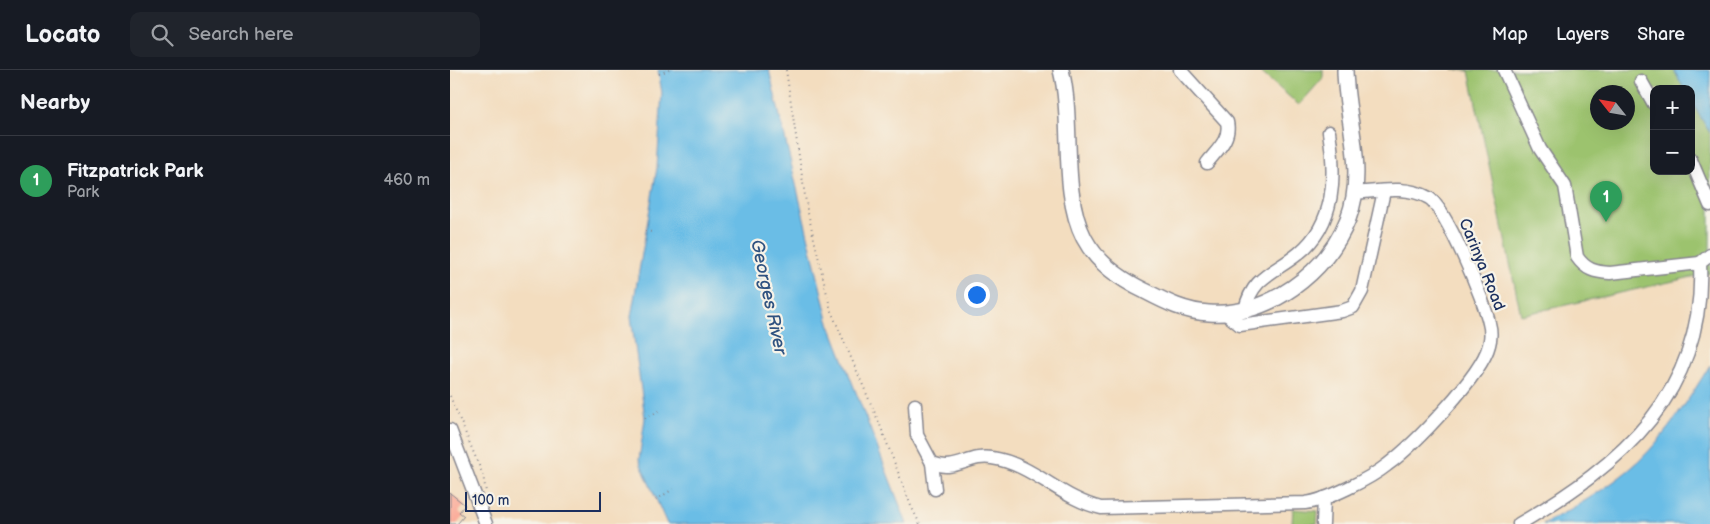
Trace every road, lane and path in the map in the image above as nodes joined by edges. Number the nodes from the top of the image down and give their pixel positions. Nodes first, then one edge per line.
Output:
1 (669, 70) edge
2 (786, 70) edge
3 (1061, 70) edge
4 (1180, 70) edge
5 (1345, 70) edge
6 (1504, 70) edge
7 (659, 74) dead end
8 (1641, 81) dead end
9 (1650, 97) edge
10 (1329, 132) dead end
11 (1206, 163) dead end
12 (1695, 169) edge
13 (1384, 191) junction
14 (1355, 193) junction
15 (1710, 205) edge
16 (645, 231) dead end
17 (652, 232) dead end
18 (1705, 259) edge
19 (1245, 310) junction
20 (1225, 313) junction
21 (450, 396) edge
22 (915, 405) dead end
23 (659, 411) dead end
24 (645, 418) dead end
25 (450, 430) edge
26 (932, 463) junction
27 (673, 489) dead end
28 (935, 489) dead end
29 (487, 495) dead end
30 (1324, 498) junction
31 (656, 500) dead end
32 (486, 524) edge
33 (920, 524) edge
34 (1323, 524) edge
35 (1519, 524) edge

1 - 7 path
2 - 33 path
3 - 20 main road
4 - 11 street
5 - 14 main road
6 - 18 street
8 - 9 street
10 - 19 street
12 - 15 street
13 - 14 street, Carinya Road
13 - 20 street
13 - 30 street, Carinya Road
14 - 19 main road
16 - 17 path
18 - 35 street
19 - 20 main road
21 - 29 path
22 - 26 street
23 - 24 path
25 - 32 street
26 - 28 street
26 - 30 street, Carinya Road
27 - 31 path
30 - 34 street

